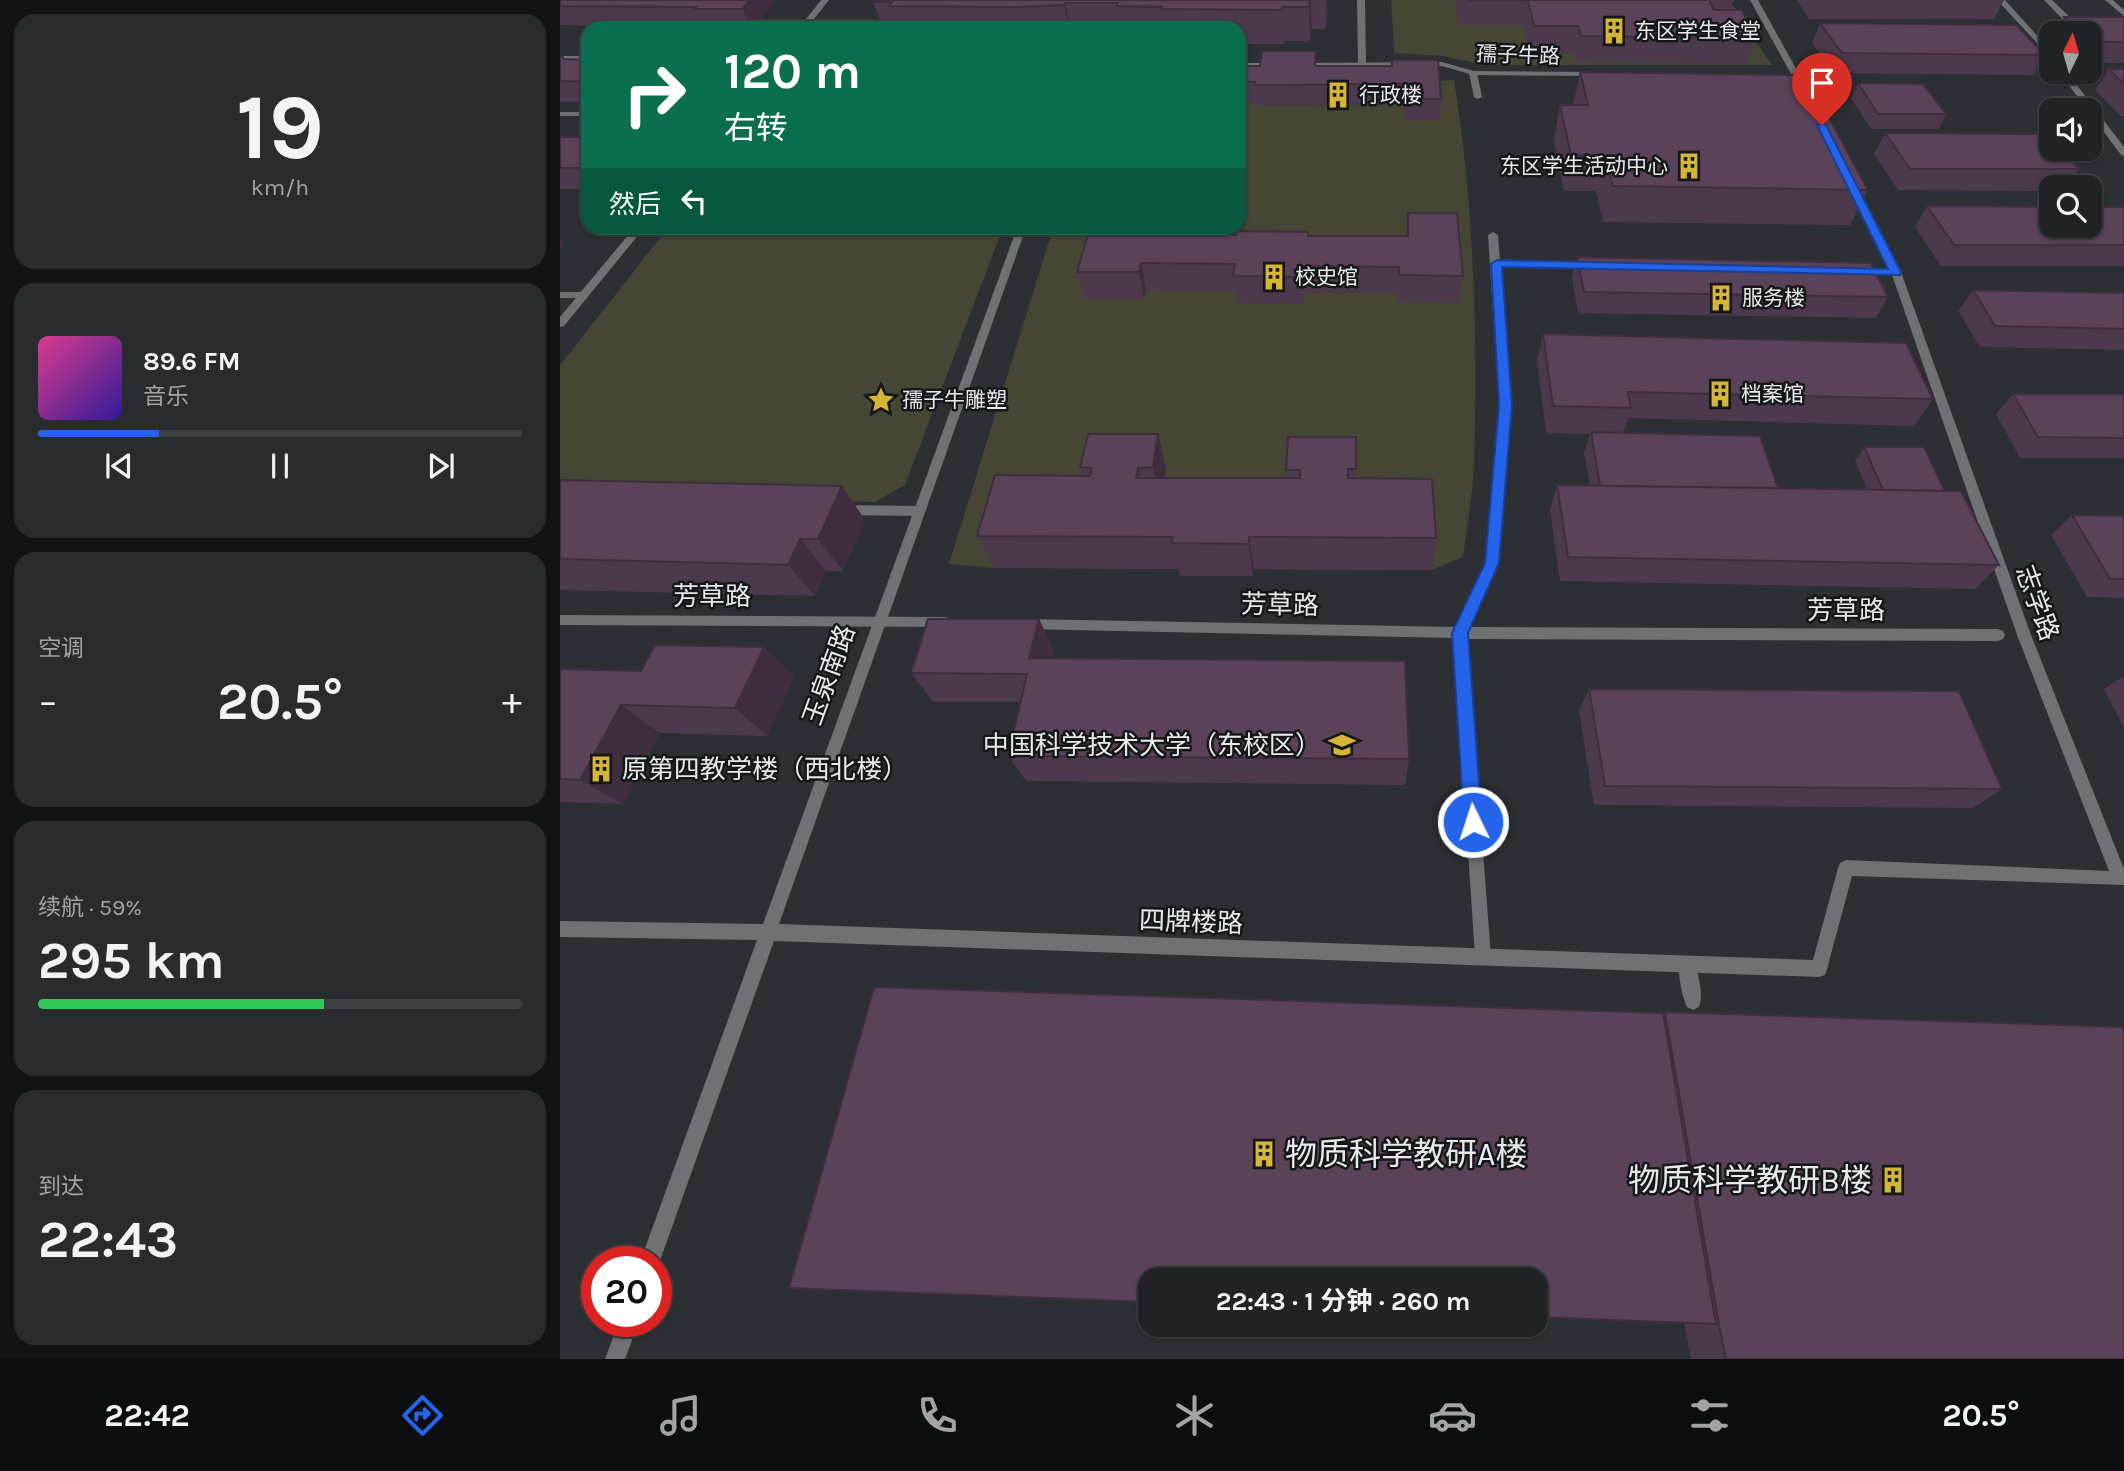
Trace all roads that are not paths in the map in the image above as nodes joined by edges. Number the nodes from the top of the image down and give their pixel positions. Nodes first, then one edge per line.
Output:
1 (825, 0) edge
2 (1361, 0) edge
3 (1754, 0) edge
4 (2001, 0) edge
5 (2048, 0) edge
6 (2109, 0) edge
7 (2124, 14) edge
8 (808, 21) edge
9 (2069, 21) edge
10 (2039, 42) edge
11 (560, 58) edge
12 (581, 58) edge
13 (1246, 65) edge
14 (1362, 65) junction
15 (1473, 73) junction
16 (1608, 74) edge
17 (2072, 84) edge
18 (1478, 97) dead end
19 (1809, 101) edge
20 (560, 114) edge
21 (581, 114) edge
22 (2124, 153) edge
23 (1846, 174) edge
24 (633, 235) edge
25 (1018, 235) edge
26 (1493, 235) dead end
27 (1497, 264) junction
28 (1607, 266) edge
29 (1840, 271) edge
30 (1896, 272) junction
31 (560, 295) edge
32 (584, 295) junction
33 (560, 324) edge
34 (822, 510) edge
35 (918, 511) junction
36 (560, 620) edge
37 (878, 621) junction
38 (961, 623) edge
39 (1003, 624) edge
40 (1460, 633) junction
41 (1998, 635) dead end
42 (2122, 879) edge
43 (560, 929) edge
44 (767, 932) junction
45 (1483, 957) junction
46 (1687, 965) junction
47 (1819, 969) joint
48 (1693, 1001) dead end
49 (656, 1246) edge
50 (623, 1337) edge
51 (615, 1359) edge

1 - 8 street
2 - 14 street
3 - 19 street
4 - 10 street
5 - 9 street
6 - 7 street
11 - 12 street
13 - 14 street, 孺子牛路
14 - 15 street, 孺子牛路
15 - 16 street, 孺子牛路
15 - 18 street
17 - 22 street
20 - 21 street
23 - 30 street, 志学路
24 - 32 street
25 - 35 street, 玉泉南路
26 - 27 street
27 - 28 street
27 - 40 street
29 - 30 street
30 - 42 street, 志学路
31 - 32 street
32 - 33 street
34 - 35 street
35 - 37 street, 玉泉南路
36 - 37 street, 芳草路
37 - 38 street, 芳草路
37 - 44 street, 玉泉南路
39 - 40 street, 芳草路
40 - 41 street, 芳草路
40 - 45 street
42 - 47 street, 志学路
43 - 44 street, 四牌楼路
44 - 45 street, 四牌楼路
44 - 49 street, 玉泉南路
45 - 46 street, 四牌楼路
46 - 47 street, 四牌楼路
46 - 48 street
50 - 51 street

